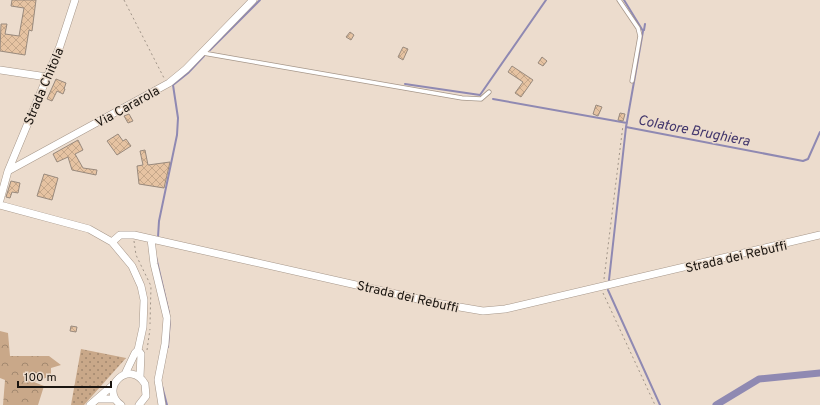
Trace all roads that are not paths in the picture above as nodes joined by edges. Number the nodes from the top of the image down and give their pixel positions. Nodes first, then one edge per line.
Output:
1 (76, 0) edge
2 (253, 0) edge
3 (619, 0) edge
4 (202, 52) junction
5 (0, 70) edge
6 (47, 77) junction
7 (632, 81) dead end
8 (489, 92) dead end
9 (8, 171) junction
10 (0, 200) edge
11 (0, 205) edge
12 (820, 235) edge
13 (151, 239) junction
14 (112, 242) junction
15 (138, 350) junction
16 (125, 374) junction
17 (140, 377) junction
18 (113, 385) junction
19 (98, 399) junction
20 (115, 399) junction
21 (141, 404) edge
22 (90, 405) edge
23 (121, 405) edge
24 (162, 405) edge

1 - 6 street, Strada Chitola
2 - 4 street, Via Cararola
3 - 7 lane
4 - 8 lane
4 - 9 street, Via Cararola
5 - 6 street
6 - 9 street, Strada Chitola
9 - 10 street
11 - 14 street
12 - 13 street, Strada dei Rebuffi
13 - 14 street, Strada dei Rebuffi
13 - 24 street
14 - 15 street
15 - 16 street
15 - 17 street
16 - 17 street
16 - 18 street
17 - 21 street
18 - 19 street
18 - 20 street
19 - 20 street
19 - 22 street
20 - 23 street

